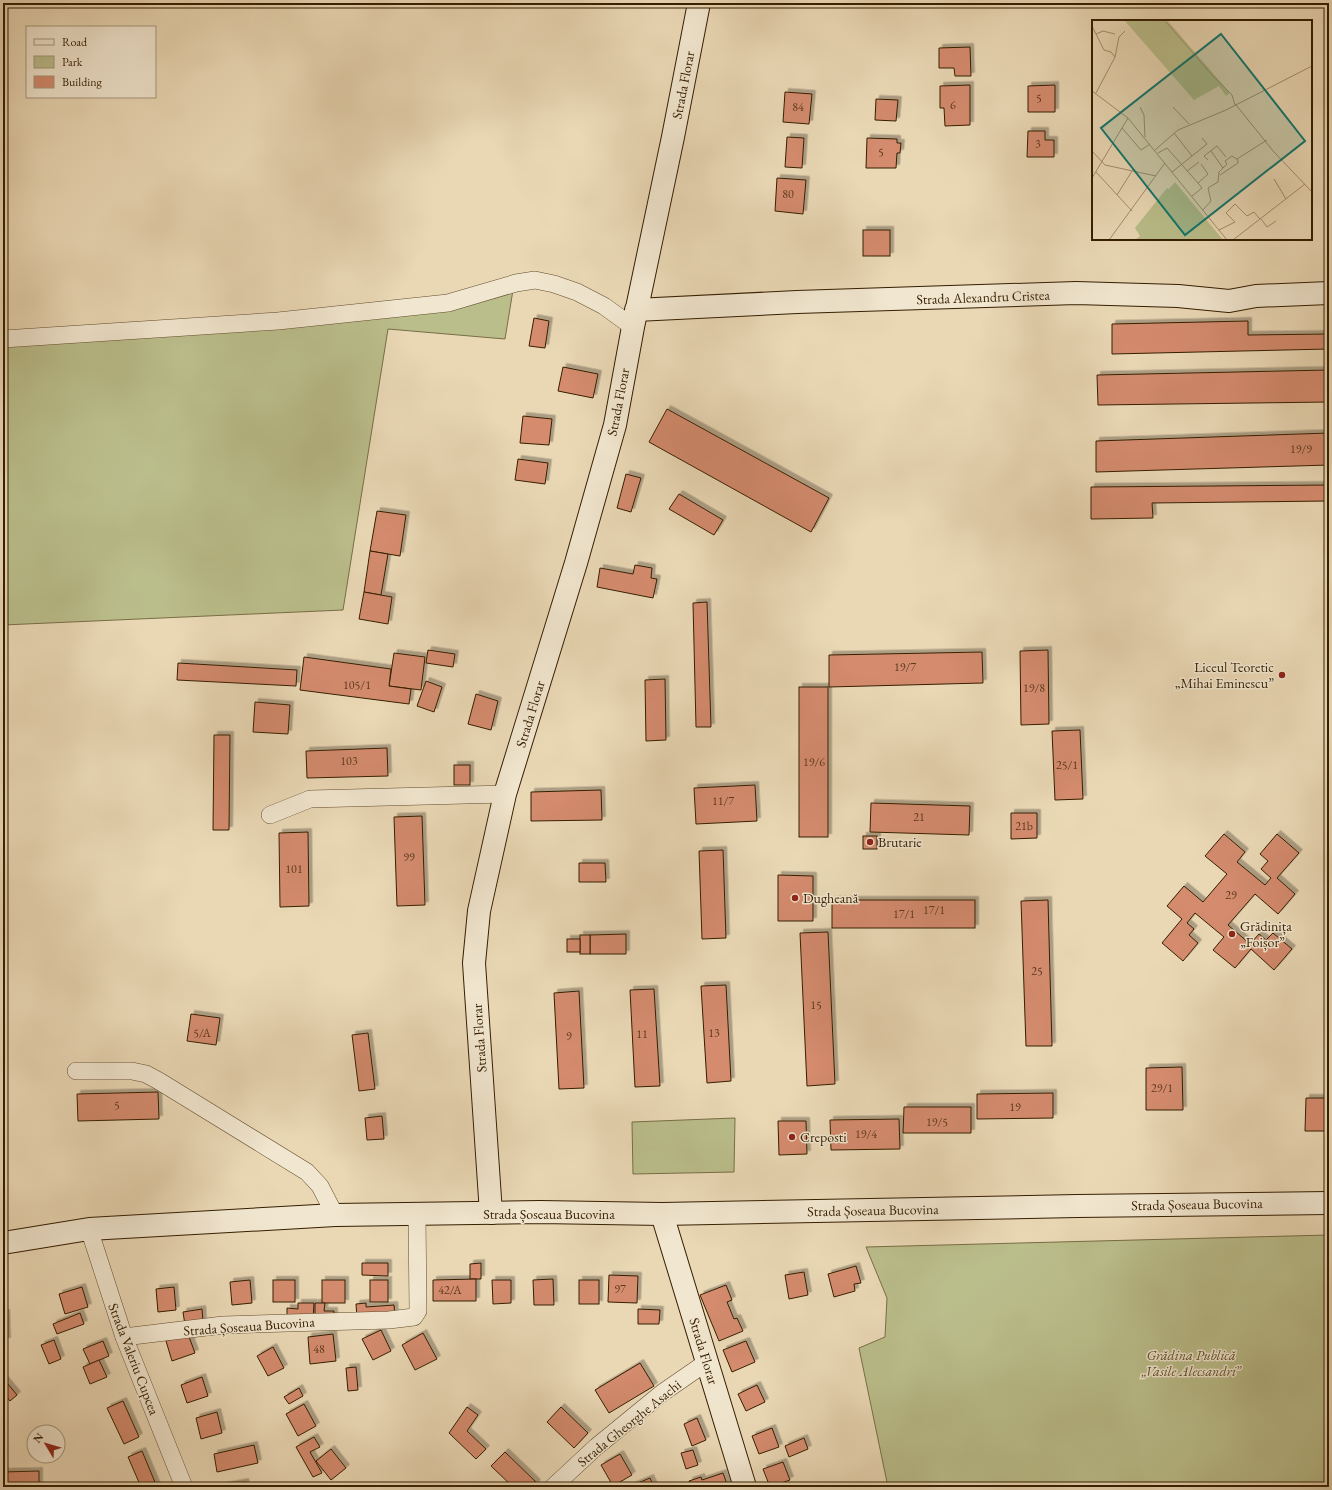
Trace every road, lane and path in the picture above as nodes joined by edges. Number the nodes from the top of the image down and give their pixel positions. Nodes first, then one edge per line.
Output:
1 (699, 3) edge
2 (1329, 292) edge
3 (634, 318) junction
4 (3, 339) edge
5 (506, 794) junction
6 (270, 815) dead end
7 (76, 1071) dead end
8 (1329, 1203) edge
9 (491, 1213) junction
10 (417, 1214) junction
11 (662, 1214) junction
12 (336, 1215) junction
13 (89, 1229) junction
14 (3, 1243) edge
15 (124, 1337) junction
16 (707, 1362) junction
17 (184, 1487) edge
18 (553, 1487) edge
19 (745, 1487) edge

1 - 3 street, Strada Florar
2 - 3 street, Strada Alexandru Cristea
3 - 4 street
3 - 5 street, Strada Florar
5 - 6 street
5 - 9 street, Strada Florar
7 - 12 street
8 - 11 street, Strada Șoseaua Bucovina
9 - 10 street, Strada Șoseaua Bucovina
9 - 11 street, Strada Șoseaua Bucovina
10 - 12 street, Strada Șoseaua Bucovina
10 - 15 street, Strada Șoseaua Bucovina
11 - 16 street, Strada Florar
12 - 13 street, Strada Șoseaua Bucovina
13 - 14 street, Strada Șoseaua Bucovina
13 - 15 street, Strada Valeriu Cupcea
15 - 17 street, Strada Valeriu Cupcea
16 - 18 street, Strada Gheorghe Asachi
16 - 19 street, Strada Florar

